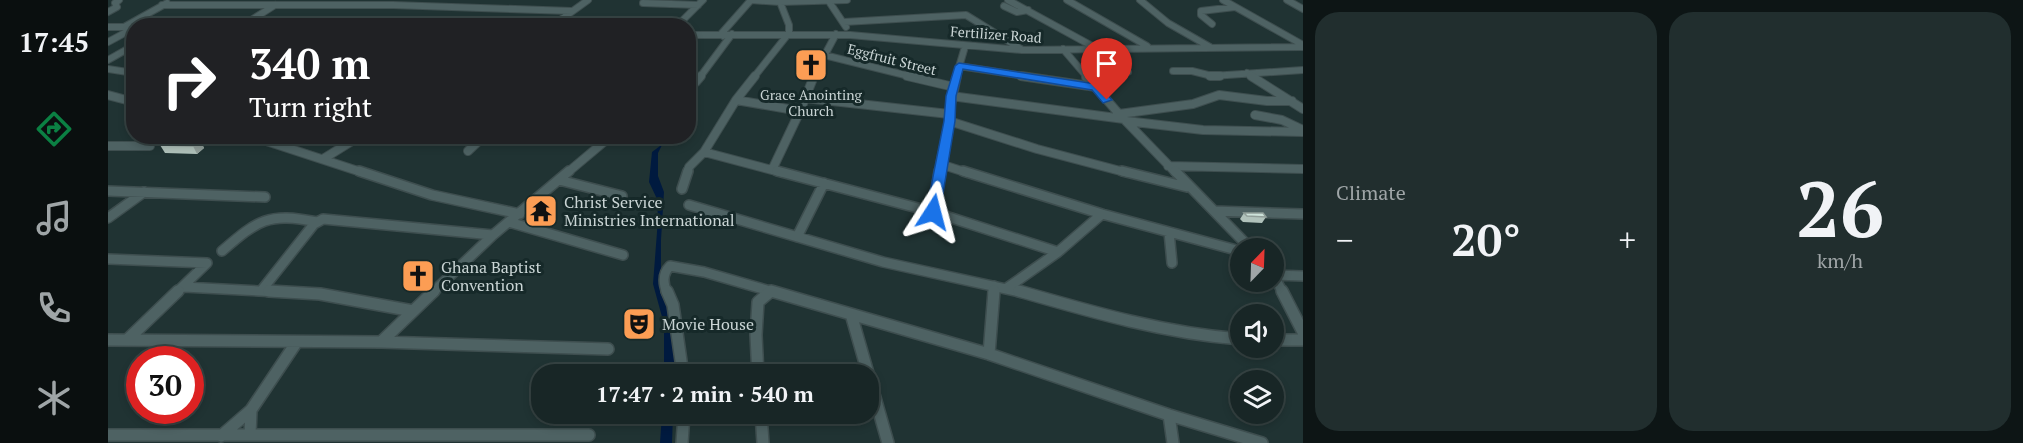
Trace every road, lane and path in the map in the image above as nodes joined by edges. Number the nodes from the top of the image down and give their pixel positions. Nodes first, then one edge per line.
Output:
1 (118, 0) edge
2 (172, 0) edge
3 (375, 0) edge
4 (449, 0) edge
5 (588, 0) edge
6 (704, 0) edge
7 (750, 0) edge
8 (847, 0) edge
9 (1008, 0) edge
10 (1067, 0) edge
11 (1140, 0) edge
12 (1223, 0) edge
13 (1287, 0) edge
14 (761, 1) edge
15 (829, 1) edge
16 (780, 2) junction
17 (395, 3) edge
18 (643, 3) dead end
19 (162, 5) junction
20 (275, 5) junction
21 (370, 5) junction
22 (698, 5) junction
23 (1004, 6) dead end
24 (443, 7) junction
25 (1235, 7) junction
26 (1303, 9) edge
27 (1028, 10) junction
28 (571, 11) junction
29 (108, 12) edge
30 (140, 18) edge
31 (255, 18) edge
32 (562, 18) edge
33 (686, 18) edge
34 (844, 22) junction
35 (1212, 24) dead end
36 (108, 27) edge
37 (124, 27) edge
38 (126, 32) edge
39 (789, 33) junction
40 (696, 34) edge
41 (721, 34) junction
42 (836, 34) junction
43 (850, 35) junction
44 (729, 36) junction
45 (108, 42) edge
46 (1303, 46) edge
47 (108, 47) edge
48 (126, 47) edge
49 (1094, 47) junction
50 (1149, 47) junction
51 (1210, 47) junction
52 (1064, 49) junction
53 (126, 50) edge
54 (964, 50) dead end
55 (1022, 50) junction
56 (824, 54) junction
57 (108, 60) edge
58 (1115, 64) dead end
59 (959, 66) junction
60 (108, 69) edge
61 (1303, 70) edge
62 (1173, 71) dead end
63 (126, 72) edge
64 (1247, 73) junction
65 (1086, 77) junction
66 (696, 82) dead end
67 (954, 87) junction
68 (1096, 87) junction
69 (108, 95) edge
70 (951, 96) junction
71 (805, 98) junction
72 (126, 100) edge
73 (736, 100) junction
74 (1292, 101) junction
75 (1303, 109) edge
76 (800, 111) junction
77 (1255, 115) dead end
78 (950, 117) junction
79 (1123, 118) junction
80 (1303, 131) edge
81 (275, 144) edge
82 (347, 144) edge
83 (475, 144) edge
84 (601, 144) edge
85 (108, 146) edge
86 (150, 146) dead end
87 (468, 151) dead end
88 (704, 152) junction
89 (323, 159) junction
90 (940, 164) junction
91 (1168, 166) junction
92 (1303, 169) edge
93 (772, 170) junction
94 (559, 180) junction
95 (824, 183) junction
96 (1190, 187) junction
97 (682, 189) dead end
98 (108, 191) edge
99 (144, 192) junction
100 (622, 196) dead end
101 (265, 197) dead end
102 (689, 206) dead end
103 (1214, 211) junction
104 (933, 212) junction
105 (520, 214) junction
106 (1102, 214) junction
107 (1303, 214) edge
108 (108, 218) edge
109 (317, 222) junction
110 (509, 222) junction
111 (1169, 232) junction
112 (493, 235) junction
113 (797, 237) junction
114 (1240, 238) edge
115 (1230, 248) edge
116 (222, 251) dead end
117 (1058, 252) junction
118 (623, 255) dead end
119 (108, 259) edge
120 (1172, 263) dead end
121 (1284, 276) edge
122 (1303, 276) edge
123 (994, 286) junction
124 (184, 287) junction
125 (1007, 288) junction
126 (261, 291) junction
127 (771, 291) junction
128 (1282, 292) edge
129 (412, 311) junction
130 (851, 315) junction
131 (1303, 332) edge
132 (1230, 338) edge
133 (108, 340) edge
134 (127, 340) junction
135 (1284, 340) edge
136 (1303, 340) edge
137 (381, 342) junction
138 (296, 344) junction
139 (608, 350) dead end
140 (989, 354) junction
141 (681, 364) edge
142 (758, 364) edge
143 (251, 410) junction
144 (1169, 415) junction
145 (683, 424) edge
146 (762, 424) edge
147 (108, 435) edge
148 (250, 435) junction
149 (589, 435) dead end
150 (221, 436) junction
151 (401, 439) edge
152 (682, 443) edge
153 (763, 443) edge
154 (888, 443) edge
155 (1173, 443) edge
156 (1262, 443) edge

1 - 29 street
2 - 19 street
3 - 21 street
4 - 24 street
5 - 28 street
6 - 22 street
7 - 14 street
7 - 41 street
8 - 15 street
9 - 27 street
10 - 50 street
11 - 51 street
12 - 25 street
13 - 26 street
14 - 16 street
15 - 16 street
15 - 34 street
16 - 39 street
17 - 21 street
17 - 24 street
18 - 22 street
19 - 20 street
19 - 30 street
20 - 21 street
20 - 31 street
22 - 33 street
23 - 27 street
24 - 28 street
25 - 35 street
25 - 46 street
27 - 49 street
28 - 32 street
34 - 43 street
34 - 55 street
36 - 37 street
38 - 45 street
39 - 42 street, Fertilizer Road
39 - 44 street, Fertilizer Road
39 - 73 street
40 - 41 street, Fertilizer Road
41 - 44 street, Fertilizer Road
42 - 43 street, Fertilizer Road
42 - 56 street
43 - 55 street, Fertilizer Road
44 - 66 street
46 - 51 street, Fertilizer Road
47 - 48 street
49 - 50 street, Fertilizer Road
49 - 52 street, Fertilizer Road
50 - 51 street, Fertilizer Road
52 - 55 street, Fertilizer Road
52 - 65 street
53 - 57 street
54 - 59 street
56 - 67 street, Eggfruit Street
56 - 71 street
58 - 65 street
59 - 67 street
59 - 68 street
60 - 63 street
61 - 64 street
62 - 64 street
64 - 74 street
65 - 68 street
67 - 70 street
68 - 79 street
69 - 72 street
70 - 78 street
70 - 79 street
71 - 76 street
71 - 78 street
73 - 76 street
73 - 88 street
74 - 75 street
74 - 79 street
76 - 93 street
77 - 80 street
78 - 90 street
78 - 96 street
79 - 80 street
79 - 91 street
81 - 89 street
82 - 89 street
83 - 87 street
84 - 94 street
85 - 86 street
88 - 93 street
88 - 97 street
89 - 105 street
90 - 104 street
90 - 106 street
91 - 92 street
91 - 96 street
93 - 95 street
94 - 100 street
94 - 105 street
95 - 104 street
95 - 113 street
96 - 103 street
98 - 99 street
99 - 101 street
99 - 108 street
102 - 113 street
103 - 107 street
103 - 114 street
104 - 117 street
105 - 110 street
106 - 111 street
106 - 117 street
109 - 112 street
109 - 116 street
109 - 126 street
110 - 112 street
110 - 118 street
111 - 115 street
111 - 120 street
112 - 129 street
113 - 123 street
117 - 125 street
119 - 124 street
121 - 122 street
123 - 125 street
123 - 140 street
124 - 126 street
124 - 134 street
125 - 132 street
126 - 129 street
127 - 130 street
127 - 141 street
127 - 142 street
128 - 131 street
129 - 137 street
130 - 140 street
130 - 154 street
133 - 134 street
134 - 138 street
135 - 136 street
137 - 138 street
137 - 139 street
138 - 143 street
140 - 144 street
143 - 148 street
143 - 150 street
144 - 155 street
144 - 156 street
145 - 152 street
146 - 153 street
147 - 150 street
148 - 150 street
148 - 151 street
149 - 151 street

